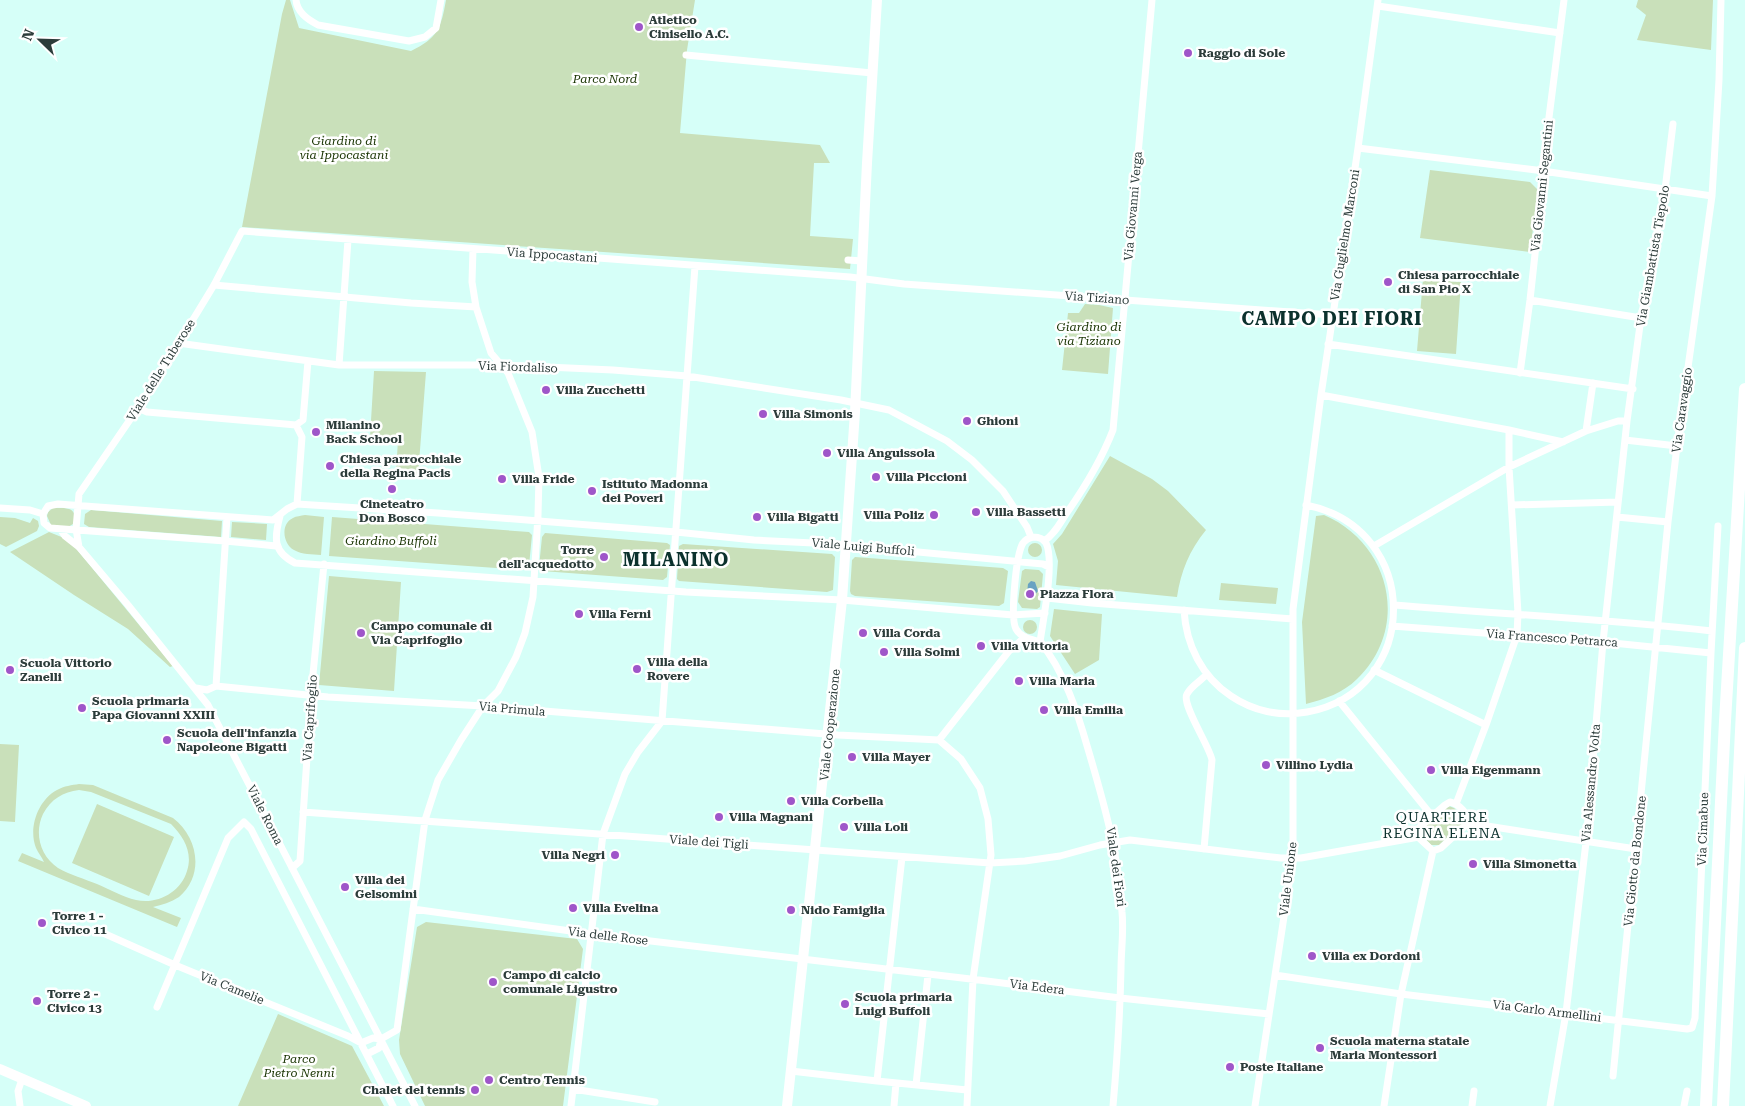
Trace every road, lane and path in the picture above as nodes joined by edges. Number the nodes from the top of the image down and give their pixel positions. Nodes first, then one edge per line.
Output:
1 (296, 0) edge
2 (441, 0) edge
3 (876, 0) edge
4 (1152, 0) edge
5 (1564, 0) edge
6 (1721, 0) edge
7 (1378, 3) edge
8 (1560, 33) junction
9 (686, 55) dead end
10 (872, 73) junction
11 (1673, 124) dead end
12 (1358, 148) junction
13 (1542, 172) junction
14 (1665, 190) junction
15 (1712, 196) junction
16 (242, 231) joint
17 (348, 240) junction
18 (472, 249) junction
19 (848, 260) dead end
20 (862, 261) junction
21 (695, 266) junction
22 (862, 278) junction
23 (214, 285) junction
24 (345, 297) junction
25 (1124, 299) junction
26 (1530, 300) junction
27 (476, 307) junction
28 (1332, 315) junction
29 (1641, 318) junction
30 (178, 343) junction
31 (1328, 344) junction
32 (308, 361) junction
33 (339, 364) junction
34 (501, 365) junction
35 (1520, 373) junction
36 (687, 376) junction
37 (1593, 383) junction
38 (1632, 389) junction
39 (1745, 389) edge
40 (1321, 395) junction
41 (856, 404) junction
42 (138, 408) junction
43 (1627, 421) junction
44 (296, 425) junction
45 (1509, 430) junction
46 (1586, 431) junction
47 (1625, 440) junction
48 (1564, 442) junction
49 (1677, 446) junction
50 (1509, 467) junction
51 (1618, 502) junction
52 (297, 504) junction
53 (78, 505) junction
54 (1306, 505) junction
55 (1512, 505) junction
56 (0, 508) edge
57 (43, 514) junction
58 (280, 516) junction
59 (227, 517) junction
60 (1617, 517) junction
61 (538, 522) junction
62 (1668, 522) junction
63 (1718, 526) dead end
64 (60, 528) junction
65 (76, 529) junction
66 (676, 532) junction
67 (1031, 537) junction
68 (226, 541) junction
69 (1046, 544) junction
70 (847, 545) junction
71 (276, 546) junction
72 (1374, 546) junction
73 (80, 548) junction
74 (1019, 562) junction
75 (324, 564) junction
76 (1049, 567) junction
77 (533, 581) junction
78 (672, 591) junction
79 (1047, 598) junction
80 (842, 600) junction
81 (1394, 605) junction
82 (1184, 610) junction
83 (1045, 613) junction
84 (1518, 613) junction
85 (1013, 615) junction
86 (1293, 619) junction
87 (1606, 620) junction
88 (1658, 625) junction
89 (1392, 626) junction
90 (1712, 631) junction
91 (1517, 635) junction
92 (1025, 637) junction
93 (1040, 642) junction
94 (1604, 642) junction
95 (1656, 647) junction
96 (1745, 648) edge
97 (1711, 653) junction
98 (1374, 670) junction
99 (1207, 674) junction
100 (216, 686) junction
101 (196, 688) junction
102 (311, 696) junction
103 (1339, 701) junction
104 (483, 706) junction
105 (1294, 714) junction
106 (662, 721) junction
107 (1486, 725) junction
108 (829, 733) junction
109 (939, 740) junction
110 (1456, 804) junction
111 (303, 812) junction
112 (1432, 816) junction
113 (425, 820) junction
114 (1468, 824) junction
115 (603, 834) junction
116 (1418, 837) junction
117 (1114, 842) junction
118 (1586, 842) junction
119 (1204, 849) junction
120 (1636, 849) junction
121 (816, 850) junction
122 (1433, 851) junction
123 (902, 856) junction
124 (1293, 858) junction
125 (990, 863) junction
126 (292, 868) junction
127 (413, 909) junction
128 (103, 933) dead end
129 (592, 934) junction
130 (804, 960) junction
131 (175, 965) junction
132 (890, 970) junction
133 (928, 975) junction
134 (1275, 975) junction
135 (973, 979) junction
136 (1401, 994) junction
137 (1120, 998) junction
138 (157, 1007) dead end
139 (1566, 1013) junction
140 (1269, 1014) junction
141 (1619, 1020) junction
142 (1693, 1026) joint
143 (381, 1039) junction
144 (361, 1043) junction
145 (367, 1054) junction
146 (0, 1069) edge
147 (791, 1071) junction
148 (1613, 1076) dead end
149 (22, 1079) junction
150 (877, 1081) junction
151 (896, 1083) junction
152 (916, 1085) junction
153 (573, 1089) junction
154 (967, 1090) junction
155 (1474, 1091) dead end
156 (1687, 1091) dead end
157 (655, 1102) dead end
158 (20, 1106) edge
159 (86, 1106) edge
160 (393, 1106) edge
161 (415, 1106) edge
162 (571, 1106) edge
163 (787, 1106) edge
164 (894, 1106) edge
165 (967, 1106) edge
166 (1113, 1106) edge
167 (1255, 1106) edge
168 (1384, 1106) edge
169 (1472, 1106) edge
170 (1550, 1106) edge
171 (1684, 1106) edge
172 (1706, 1106) edge
173 (1722, 1106) edge

1 - 2 street
3 - 10 street, Viale Cooperazione
4 - 25 street, Via Giovanni Verga
5 - 8 street, Via Giovanni Segantini
6 - 15 street, Via Caravaggio
7 - 8 street
7 - 12 street, Via Guglielmo Marconi
8 - 13 street, Via Giovanni Segantini
9 - 10 street
10 - 20 street, Viale Cooperazione
11 - 14 street, Via Giambattista Tiepolo
12 - 13 street
12 - 28 street, Via Guglielmo Marconi
13 - 14 street
13 - 26 street, Via Giovanni Segantini
14 - 15 street
14 - 29 street, Via Giambattista Tiepolo
15 - 49 street, Via Caravaggio
16 - 17 street, Via Ippocastani
16 - 23 street, Viale delle Tuberose
17 - 18 street, Via Ippocastani
17 - 24 street
18 - 21 street, Via Ippocastani
18 - 27 street
19 - 20 street
20 - 22 street, Viale Cooperazione
21 - 22 street, Via Ippocastani
21 - 36 street
22 - 25 street, Via Tiziano
22 - 41 street, Viale Cooperazione
23 - 24 street
23 - 30 street, Viale delle Tuberose
24 - 27 street
24 - 33 street
25 - 28 street, Via Tiziano
25 - 69 street, Via Giovanni Verga
26 - 29 street
26 - 35 street, Via Giovanni Segantini
27 - 34 street
28 - 31 street, Via Guglielmo Marconi
29 - 38 street, Via Giambattista Tiepolo
30 - 32 street, Via Fiordaliso
30 - 42 street, Viale delle Tuberose
31 - 35 street
31 - 40 street, Via Guglielmo Marconi
32 - 33 street, Via Fiordaliso
32 - 44 street
33 - 34 street, Via Fiordaliso
34 - 36 street, Via Fiordaliso
34 - 61 street
35 - 37 street
36 - 41 street, Via Fiordaliso
36 - 66 street
37 - 38 street
37 - 46 street
38 - 43 street, Via Giambattista Tiepolo
39 - 172 highway
40 - 45 street
40 - 54 street, Via Guglielmo Marconi
41 - 67 street, Via Fiordaliso
41 - 70 street, Viale Cooperazione
42 - 44 street
42 - 53 street, Viale delle Tuberose
43 - 46 street
43 - 47 street, Via Giambattista Tiepolo
44 - 52 street
45 - 48 street
45 - 50 street
46 - 48 street
47 - 49 street
47 - 51 street, Via Giambattista Tiepolo
48 - 50 street
49 - 62 street, Via Caravaggio
50 - 55 street
50 - 72 street
51 - 55 street
51 - 60 street, Via Giambattista Tiepolo
52 - 58 street
52 - 61 street, Viale Luigi Buffoli
53 - 57 street
53 - 59 street
53 - 65 street, Viale delle Tuberose
54 - 72 street
54 - 86 street, Via Guglielmo Marconi
55 - 84 street
56 - 57 street
57 - 64 street, Viale Roma
58 - 59 street
58 - 71 street
59 - 68 street
60 - 62 street
60 - 87 street, Via Alessandro Volta
61 - 66 street, Viale Luigi Buffoli
61 - 77 street
62 - 88 street, Via Caravaggio
63 - 90 street, Via Cimabue
64 - 65 street
64 - 73 street, Viale Roma
65 - 68 street
65 - 73 street, Viale Roma
66 - 70 street, Viale Luigi Buffoli
66 - 78 street
67 - 69 street
67 - 74 street
68 - 71 street
68 - 100 street
69 - 76 street
70 - 74 street, Viale Luigi Buffoli
70 - 80 street, Viale Cooperazione
71 - 75 street
72 - 81 street
73 - 101 street, Viale Roma
74 - 76 street, Viale Luigi Buffoli
74 - 85 street
75 - 77 street
75 - 102 street, Via Caprifoglio
76 - 79 street
77 - 78 street
77 - 104 street
78 - 80 street
78 - 106 street
79 - 82 street
79 - 83 street
80 - 85 street
80 - 108 street, Viale Cooperazione
81 - 84 street, Via Francesco Petrarca
81 - 89 street
82 - 86 street
82 - 99 street
83 - 85 street
83 - 93 street
84 - 87 street, Via Francesco Petrarca
84 - 91 street
85 - 92 street
86 - 105 street, Viale Unione
87 - 88 street, Via Francesco Petrarca
87 - 94 street, Via Alessandro Volta
88 - 90 street, Via Francesco Petrarca
88 - 95 street, Via Giotto da Bondone
89 - 91 street, Via Francesco Petrarca
89 - 98 street
90 - 97 street, Via Cimabue
91 - 94 street, Via Francesco Petrarca
91 - 107 street
92 - 93 street
92 - 109 street
93 - 117 street, Viale dei Fiori
94 - 95 street, Via Francesco Petrarca
94 - 118 street, Via Alessandro Volta
95 - 97 street, Via Francesco Petrarca
95 - 120 street, Via Giotto da Bondone
96 - 173 highway
97 - 142 street, Via Cimabue
98 - 103 street
98 - 107 street
99 - 105 street
99 - 119 street
100 - 101 street, Via Primula
100 - 102 street, Via Primula
101 - 126 street, Viale Roma
102 - 104 street, Via Primula
102 - 111 street, Via Caprifoglio
103 - 105 street
103 - 112 street
104 - 106 street, Via Primula
104 - 113 street
105 - 124 street, Viale Unione
106 - 108 street, Via Primula
106 - 115 street
107 - 110 street
108 - 109 street, Via Primula
108 - 121 street, Viale Cooperazione
109 - 125 street
110 - 112 street
110 - 114 street
111 - 113 street, Viale dei Tigli
111 - 126 street, Via Caprifoglio
112 - 116 street
113 - 115 street, Viale dei Tigli
113 - 127 street
114 - 118 street
114 - 122 street
115 - 121 street, Viale dei Tigli
115 - 129 street
116 - 122 street
116 - 124 street, Viale dei Tigli
117 - 119 street, Viale dei Tigli
117 - 125 street, Viale dei Tigli
117 - 137 street, Viale dei Fiori
118 - 120 street
118 - 139 street, Via Alessandro Volta
119 - 124 street, Viale dei Tigli
120 - 141 street, Via Giotto da Bondone
121 - 123 street, Viale dei Tigli
121 - 130 street, Viale Cooperazione
122 - 136 street
123 - 125 street, Viale dei Tigli
123 - 132 street
124 - 134 street, Viale Unione
125 - 135 street
126 - 143 street, Viale Roma
127 - 129 street, Via delle Rose
127 - 143 street
128 - 131 street, Via Camelie
129 - 130 street, Via delle Rose
129 - 153 street
130 - 132 street, Via Edera
130 - 147 street, Viale Cooperazione
131 - 138 street
131 - 144 street, Via Camelie
131 - 144 street, Viale Roma
132 - 133 street, Via Edera
132 - 150 street
133 - 135 street, Via Edera
133 - 152 street
134 - 136 street, Via Carlo Armellini
134 - 140 street, Viale Unione
135 - 137 street, Via Edera
135 - 154 street
136 - 139 street, Via Carlo Armellini
136 - 168 street
137 - 140 street, Via Edera
137 - 166 street, Viale dei Fiori
139 - 141 street, Via Carlo Armellini
139 - 170 street, Via Alessandro Volta
140 - 167 street, Viale Unione
141 - 142 street, Via Carlo Armellini
141 - 148 street, Via Giotto da Bondone
143 - 144 street
143 - 145 street
143 - 161 street, Viale Roma
144 - 145 street, Viale Roma
145 - 160 street, Viale Roma
146 - 149 street
147 - 150 street
147 - 163 street, Viale Cooperazione
149 - 158 street
149 - 159 street
150 - 151 street
151 - 152 street
151 - 164 street
152 - 154 street
153 - 157 street
153 - 162 street
154 - 165 street
155 - 169 street
156 - 171 street

